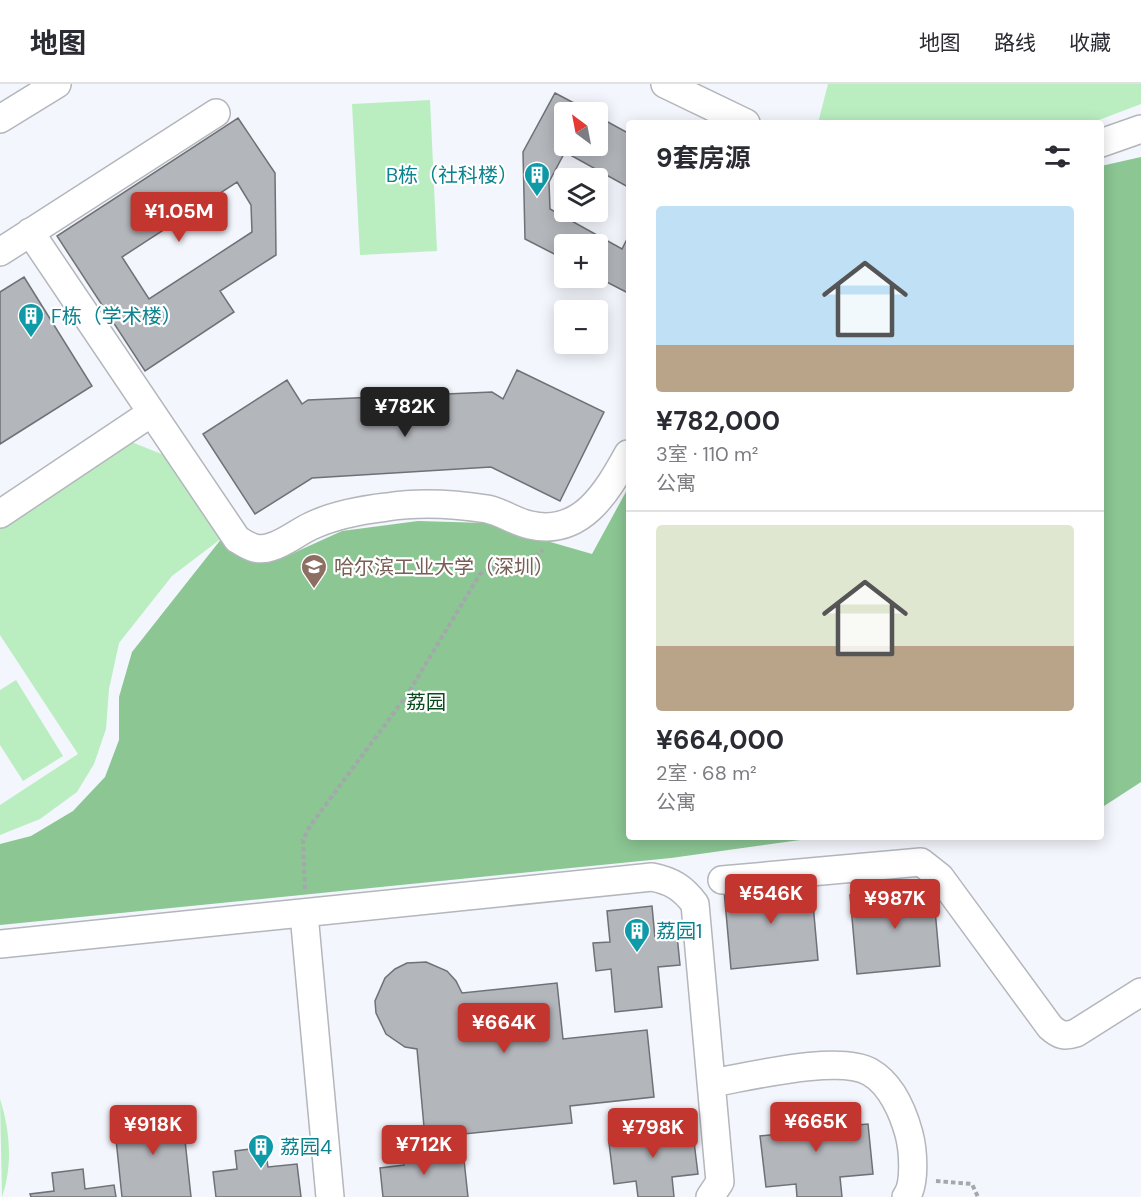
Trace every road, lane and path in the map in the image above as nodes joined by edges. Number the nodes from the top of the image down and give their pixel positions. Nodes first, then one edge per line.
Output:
1 (57, 84) edge
2 (665, 84) edge
3 (216, 113) dead end
4 (0, 119) edge
5 (740, 120) edge
6 (1141, 129) edge
7 (1104, 141) edge
8 (30, 232) junction
9 (0, 252) edge
10 (151, 413) junction
11 (626, 458) edge
12 (0, 514) edge
13 (569, 524) junction
14 (722, 880) dead end
15 (304, 914) junction
16 (0, 944) edge
17 (1141, 992) edge
18 (711, 1083) junction
19 (909, 1188) edge
20 (330, 1197) edge
21 (710, 1197) edge
22 (978, 1197) edge

1 - 4 street
2 - 5 street
3 - 8 street
6 - 7 street
8 - 9 street
8 - 10 street
10 - 12 street
10 - 13 street
11 - 13 street
13 - 15 path
14 - 17 street
15 - 16 street
15 - 18 street
15 - 20 street
18 - 19 street
18 - 21 street
19 - 22 path

